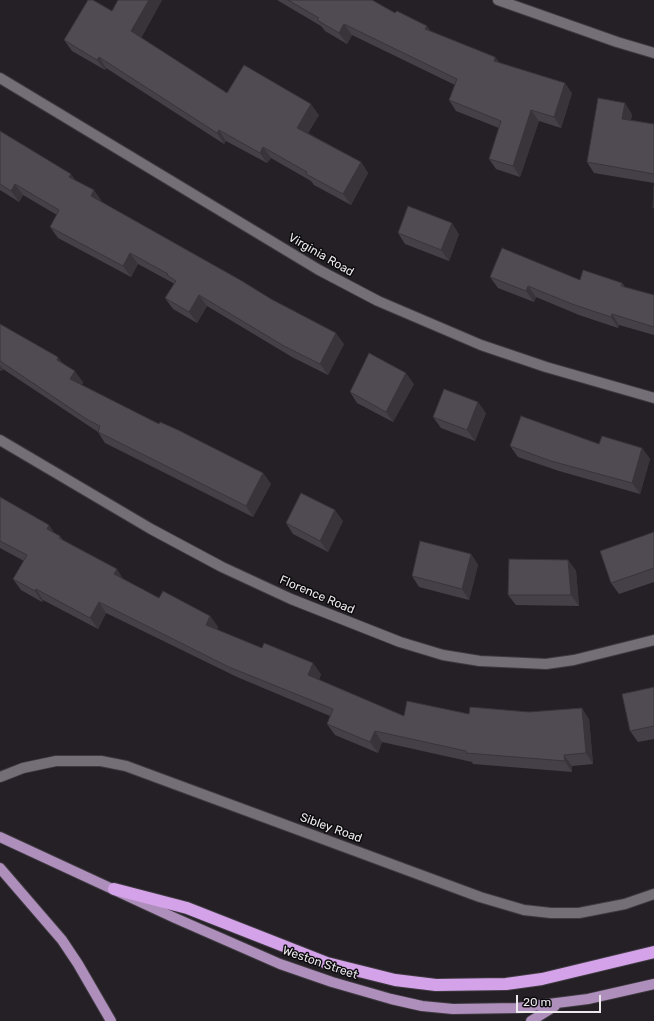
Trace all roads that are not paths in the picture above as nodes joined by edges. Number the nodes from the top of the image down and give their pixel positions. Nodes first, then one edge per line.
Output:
1 (498, 0) edge
2 (654, 53) edge
3 (0, 78) edge
4 (654, 398) edge
5 (0, 440) edge
6 (654, 640) edge
7 (0, 777) edge
8 (0, 837) edge
9 (0, 868) edge
10 (114, 889) junction
11 (654, 894) edge
12 (654, 952) edge
13 (654, 984) edge
14 (558, 1003) junction
15 (111, 1021) edge
16 (531, 1021) edge

1 - 2 street
3 - 4 street, Virginia Road
5 - 6 street, Florence Road
7 - 11 street, Sibley Road
8 - 10 main road, Weston Street
9 - 15 main road
10 - 12 highway
10 - 14 main road, Weston Street
13 - 14 main road, Weston Street
14 - 16 main road

